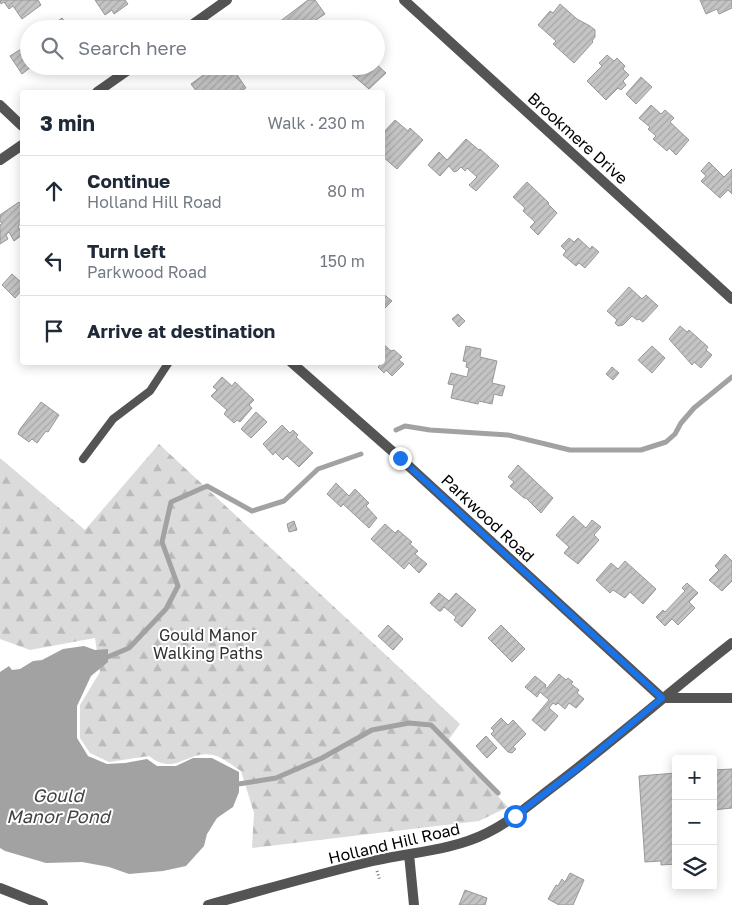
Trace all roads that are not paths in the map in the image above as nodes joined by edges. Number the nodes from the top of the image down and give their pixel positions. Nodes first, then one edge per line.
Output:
1 (227, 0) edge
2 (404, 0) edge
3 (199, 20) edge
4 (121, 75) edge
5 (100, 90) edge
6 (0, 104) edge
7 (20, 124) edge
8 (20, 147) edge
9 (0, 160) edge
10 (732, 299) edge
11 (167, 365) edge
12 (294, 365) edge
13 (83, 459) dead end
14 (732, 643) edge
15 (662, 698) junction
16 (732, 698) edge
17 (409, 854) junction
18 (0, 888) edge
19 (44, 905) edge
20 (208, 905) edge
21 (414, 905) edge

1 - 3 street
2 - 10 street, Brookmere Drive
4 - 5 street
6 - 7 street
8 - 9 street
11 - 13 lane
12 - 15 street, Parkwood Road
14 - 15 street, Holland Hill Road
15 - 16 street
15 - 17 street, Holland Hill Road
17 - 20 street, Holland Hill Road
17 - 21 street
18 - 19 street

